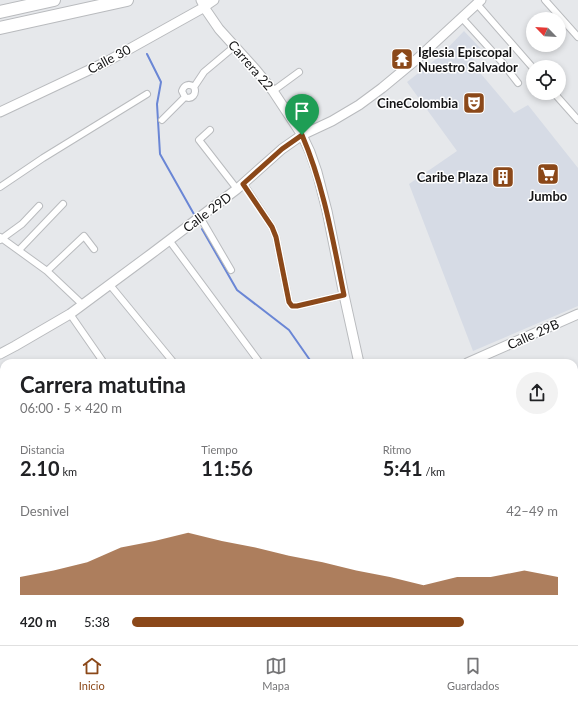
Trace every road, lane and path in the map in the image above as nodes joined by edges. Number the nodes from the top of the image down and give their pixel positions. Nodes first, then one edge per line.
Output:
1 (54, 0) edge
2 (127, 0) edge
3 (214, 0) edge
4 (545, 0) edge
5 (479, 2) edge
6 (202, 3) edge
7 (0, 12) edge
8 (462, 18) junction
9 (0, 28) edge
10 (578, 37) edge
11 (234, 46) junction
12 (526, 60) edge
13 (299, 72) dead end
14 (518, 83) dead end
15 (274, 91) junction
16 (147, 94) dead end
17 (560, 100) edge
18 (0, 112) edge
19 (162, 120) dead end
20 (578, 120) edge
21 (210, 130) dead end
22 (302, 135) junction
23 (240, 186) junction
24 (0, 187) edge
25 (63, 204) dead end
26 (39, 206) dead end
27 (200, 217) junction
28 (1, 239) edge
29 (169, 240) junction
30 (94, 249) dead end
31 (19, 250) junction
32 (231, 270) dead end
33 (47, 271) junction
34 (110, 285) junction
35 (344, 295) junction
36 (82, 305) junction
37 (70, 314) junction
38 (578, 314) edge
39 (0, 354) edge
40 (101, 359) edge
41 (171, 359) edge
42 (257, 359) edge
43 (359, 359) edge
44 (476, 359) edge

1 - 7 highway
2 - 9 highway
3 - 6 street, Calle 30
4 - 10 street
5 - 8 street, Calle 29D
5 - 12 street
6 - 11 street, Carrera 22
6 - 18 street, Calle 30
8 - 14 street
8 - 22 street, Calle 29D
11 - 15 street, Carrera 22
11 - 19 street
13 - 15 street
15 - 22 street, Carrera 22
16 - 24 street
17 - 20 street
21 - 23 street
22 - 23 street, Calle 29D
22 - 35 street, Carrera 22
23 - 27 street, Calle 29D
23 - 35 street
25 - 31 street
26 - 28 street
27 - 29 street, Calle 29D
27 - 32 street
28 - 31 street
29 - 34 street, Calle 29D
29 - 42 street
30 - 33 street
31 - 33 street
33 - 36 street
34 - 36 street, Calle 29D
34 - 41 street
35 - 43 street, Carrera 22
36 - 37 street, Calle 29D
37 - 39 street, Calle 29D
37 - 40 street
38 - 44 street, Calle 29B

